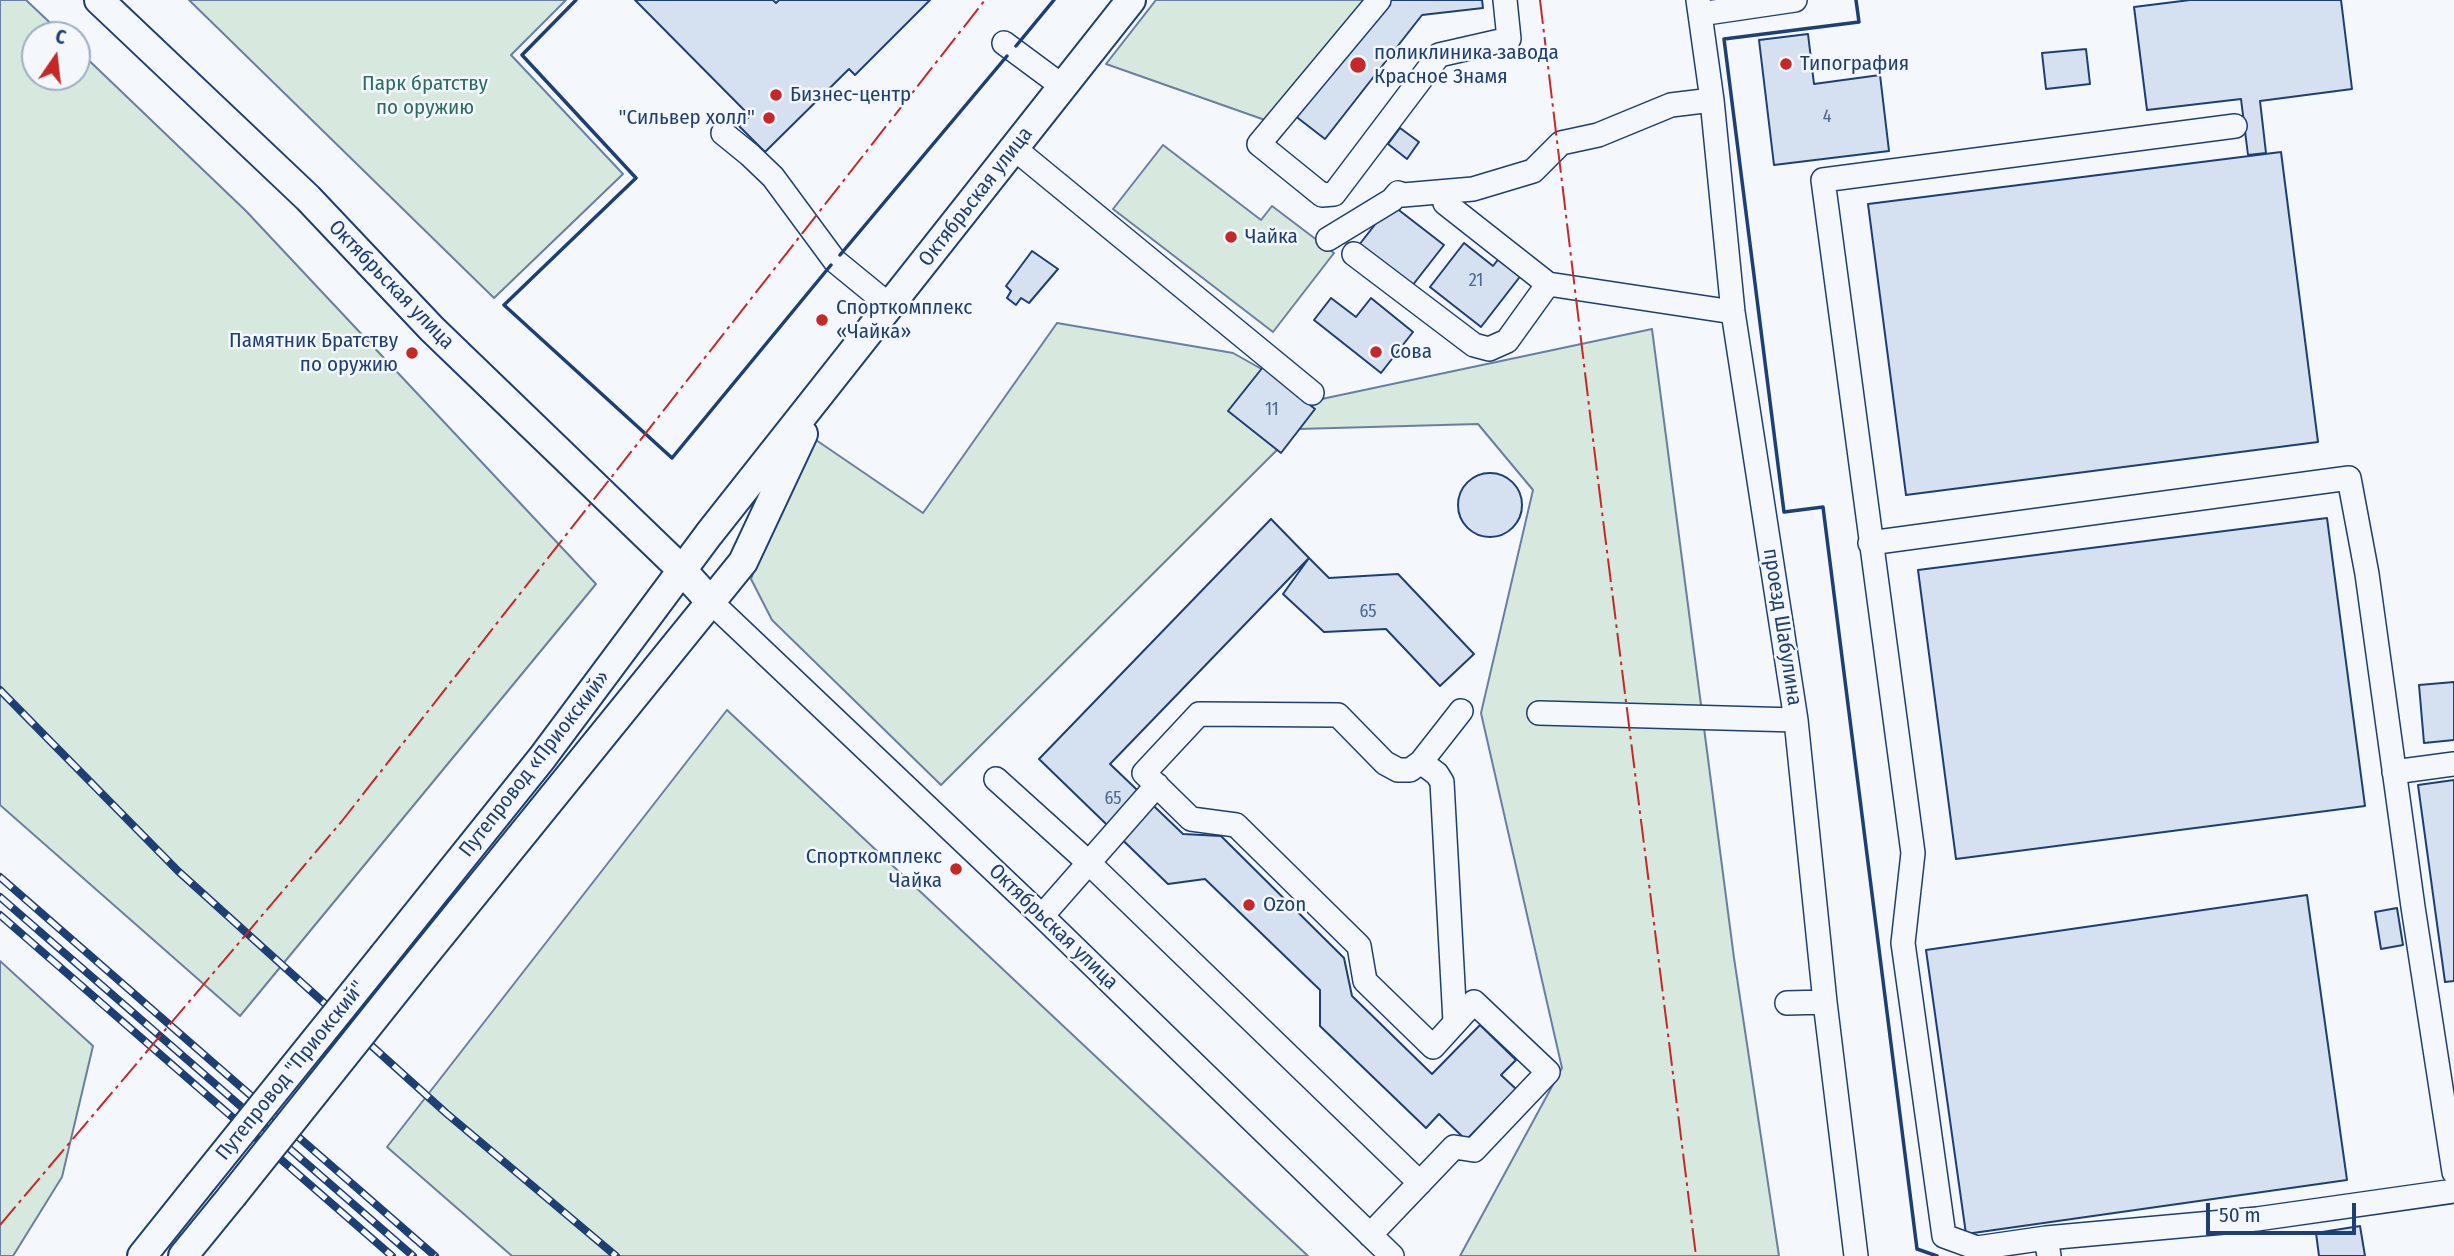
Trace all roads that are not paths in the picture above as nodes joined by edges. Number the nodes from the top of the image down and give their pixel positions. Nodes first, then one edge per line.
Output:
1 (99, 0) edge
2 (1131, 0) edge
3 (1379, 0) edge
4 (1505, 0) edge
5 (1795, 0) edge
6 (1699, 7) edge
7 (1004, 43) dead end
8 (1062, 86) junction
9 (1712, 100) junction
10 (2235, 126) dead end
11 (723, 133) dead end
12 (1015, 149) junction
13 (1445, 203) dead end
14 (1328, 239) dead end
15 (1354, 254) dead end
16 (1548, 284) junction
17 (890, 306) junction
18 (1733, 312) junction
19 (822, 393) junction
20 (1312, 393) dead end
21 (1870, 543) junction
22 (682, 570) junction
23 (710, 601) junction
24 (1461, 711) dead end
25 (1539, 713) dead end
26 (1796, 720) junction
27 (1421, 761) junction
28 (2454, 764) edge
29 (2394, 772) junction
30 (996, 779) dead end
31 (1157, 785) junction
32 (1088, 863) junction
33 (1042, 916) junction
34 (384, 955) joint
35 (410, 973) joint
36 (1825, 1002) junction
37 (1787, 1003) dead end
38 (1455, 1022) junction
39 (2444, 1045) edge
40 (2454, 1172) edge
41 (1420, 1183) junction
42 (2454, 1191) edge
43 (1370, 1235) junction
44 (2048, 1247) edge
45 (142, 1256) edge
46 (183, 1256) edge
47 (1392, 1256) edge
48 (1856, 1256) edge

1 - 22 main road, Октябрьская улица
2 - 8 main road, Октябрьская улица
3 - 4 street
5 - 6 street
6 - 9 street, проезд Шабулина
7 - 8 street
8 - 12 main road, Октябрьская улица
9 - 14 street
9 - 18 street, проезд Шабулина
10 - 21 street
11 - 17 street
12 - 17 main road, Октябрьская улица
12 - 20 street
13 - 16 street
15 - 16 street
16 - 18 street
17 - 19 main road, Октябрьская улица
18 - 26 street, проезд Шабулина
19 - 22 main road, Октябрьская улица
19 - 23 main road, Октябрьская улица
21 - 29 street
21 - 44 street
22 - 23 main road, Октябрьская улица
22 - 34 main road, Путепровод «Приокский»
23 - 33 street, Октябрьская улица
23 - 35 main road, Путепровод «Приокский»
24 - 27 street
25 - 26 street
26 - 36 street, проезд Шабулина
27 - 31 street
27 - 38 street
28 - 29 street
29 - 39 street
30 - 32 street
31 - 32 street
31 - 38 street
32 - 33 street
32 - 41 street
33 - 43 street, Октябрьская улица
34 - 45 main road, Путепровод "Приокский", bridge
35 - 46 main road, Путепровод "Приокский", bridge
36 - 37 street
36 - 48 street, проезд Шабулина
38 - 41 street
39 - 40 street
41 - 43 street
42 - 44 street
43 - 47 street, Октябрьская улица

